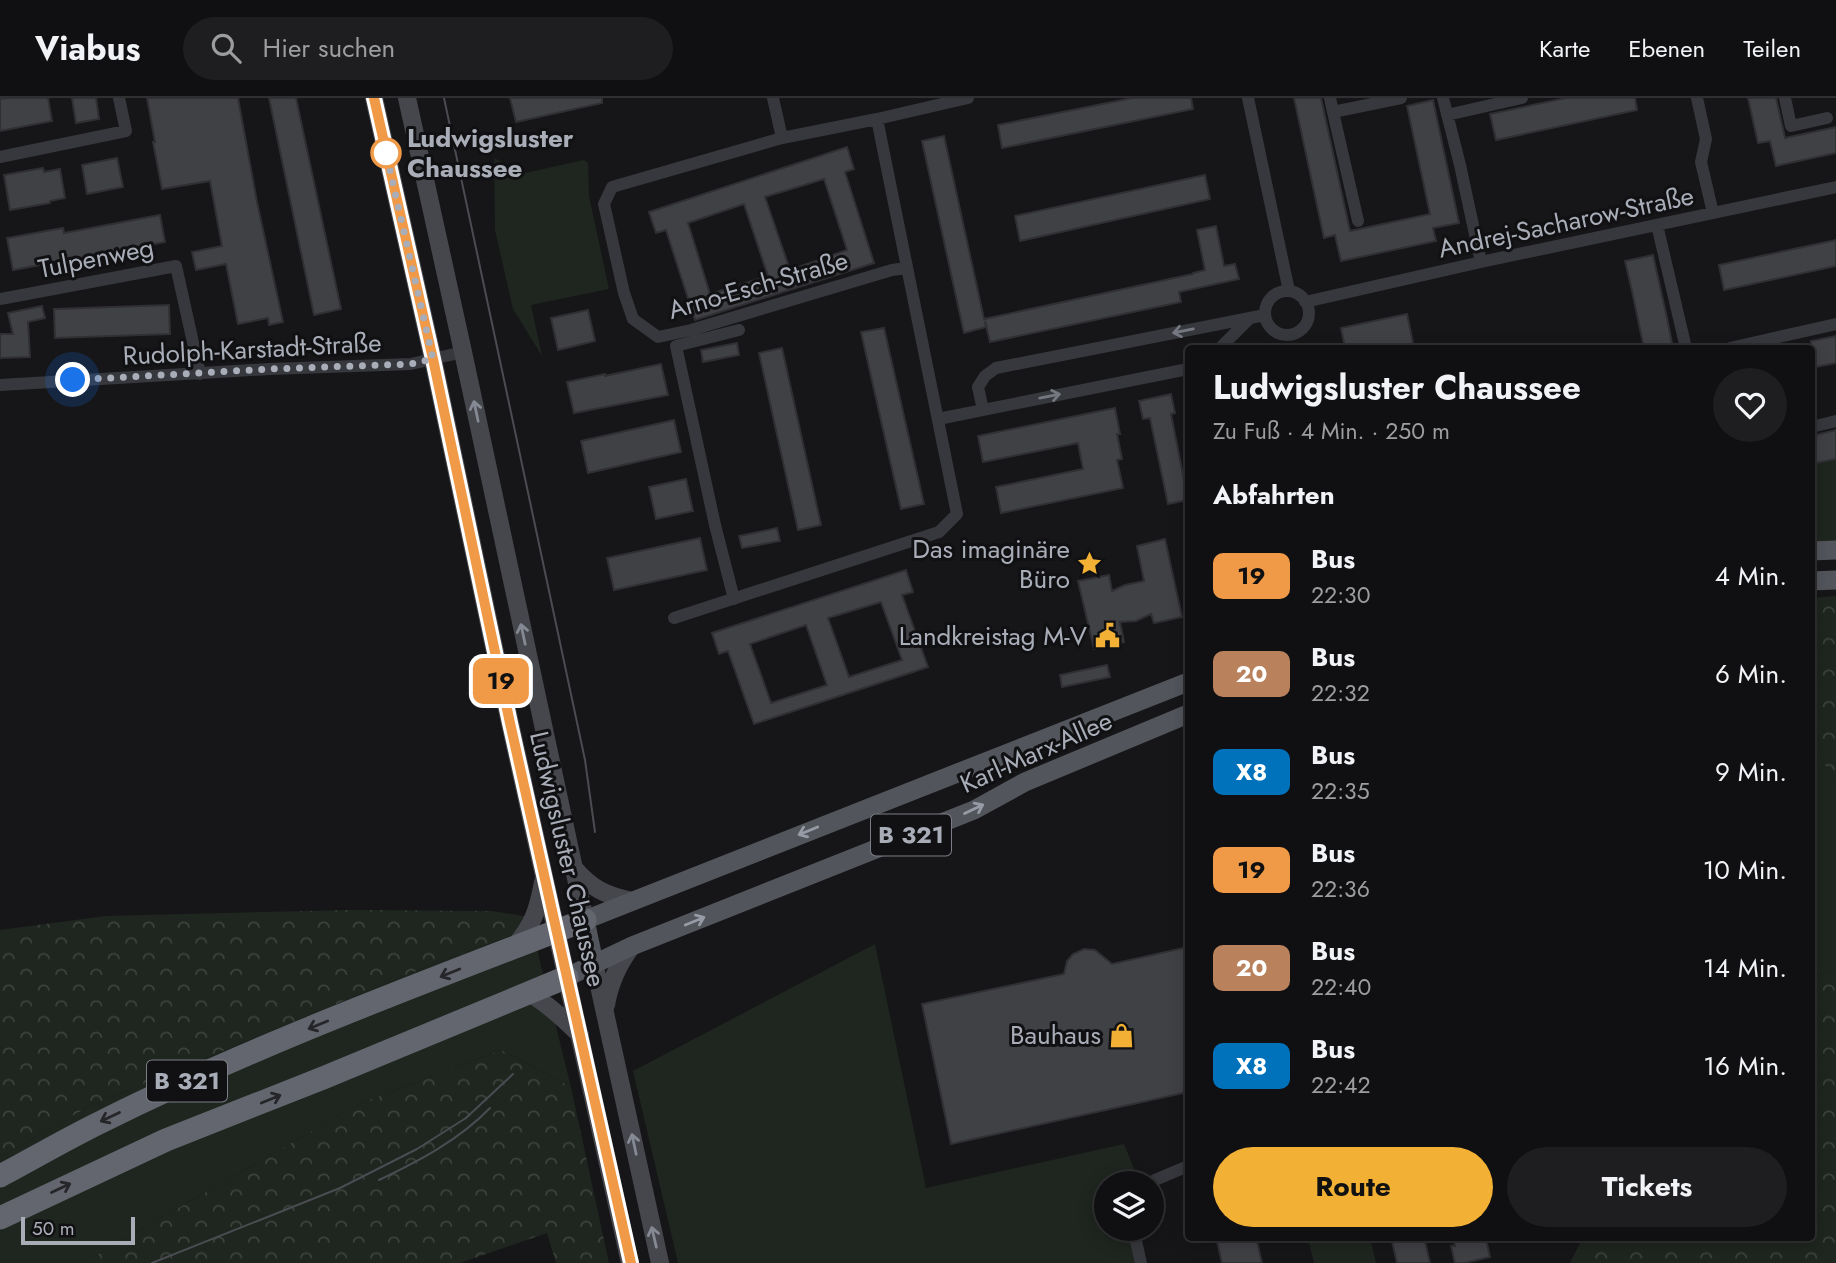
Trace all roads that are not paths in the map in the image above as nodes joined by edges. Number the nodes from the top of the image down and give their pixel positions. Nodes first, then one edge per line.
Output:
1 (119, 98) edge
2 (374, 98) edge
3 (407, 98) edge
4 (773, 98) edge
5 (968, 98) edge
6 (1248, 98) edge
7 (1330, 98) edge
8 (1401, 98) edge
9 (1443, 98) edge
10 (1521, 98) edge
11 (1697, 98) edge
12 (1785, 98) edge
13 (1333, 112) junction
14 (1447, 115) junction
15 (1827, 118) dead end
16 (877, 119) junction
17 (782, 138) junction
18 (0, 157) edge
19 (1836, 187) edge
20 (1713, 213) junction
21 (1358, 220) dead end
22 (1657, 225) junction
23 (1480, 262) junction
24 (907, 268) junction
25 (1289, 291) junction
26 (0, 299) edge
27 (1305, 302) junction
28 (1265, 315) junction
29 (1250, 318) junction
30 (1836, 324) edge
31 (739, 330) dead end
32 (1293, 335) junction
33 (1223, 345) edge
34 (1295, 345) edge
35 (1685, 345) edge
36 (1743, 345) edge
37 (463, 352) junction
38 (433, 359) junction
39 (1185, 370) edge
40 (200, 374) junction
41 (0, 384) edge
42 (983, 410) junction
43 (938, 419) junction
44 (1836, 421) edge
45 (1815, 426) edge
46 (1836, 550) edge
47 (1815, 551) edge
48 (1836, 580) edge
49 (1815, 581) edge
50 (734, 599) junction
51 (674, 618) dead end
52 (1185, 683) edge
53 (1185, 715) edge
54 (574, 868) junction
55 (544, 875) junction
56 (632, 901) junction
57 (585, 920) junction
58 (557, 931) junction
59 (632, 946) junction
60 (513, 948) junction
61 (594, 963) junction
62 (567, 977) junction
63 (528, 993) junction
64 (605, 1015) junction
65 (580, 1035) junction
66 (1185, 1167) edge
67 (0, 1176) edge
68 (1164, 1176) edge
69 (0, 1218) edge
70 (1136, 1241) edge
71 (631, 1263) edge
72 (660, 1263) edge
73 (1141, 1263) edge

1 - 18 street
2 - 38 street, Ludwigsluster Chaussee
3 - 37 street, Ludwigsluster Chaussee
4 - 17 street
5 - 16 street, Arno-Esch-Straße
6 - 25 street
7 - 13 street
8 - 13 street
9 - 14 street
10 - 14 street
11 - 20 street
12 - 15 street
13 - 21 street
14 - 23 street
16 - 17 street, Arno-Esch-Straße
16 - 24 street
17 - 24 street, Arno-Esch-Straße
19 - 20 street, Andrej-Sacharow-Straße
20 - 22 street, Andrej-Sacharow-Straße
22 - 23 street, Andrej-Sacharow-Straße
22 - 35 street
23 - 27 street, Andrej-Sacharow-Straße
24 - 43 street
25 - 27 street
25 - 28 street
26 - 40 street, Tulpenweg
27 - 32 street
28 - 29 street
28 - 32 street
29 - 33 street
29 -> 42 street
30 - 36 street
31 - 50 street
32 - 34 street
37 - 38 street, Rudolph-Karstadt-Straße
54 -> 37 street, Ludwigsluster Chaussee
38 - 40 street, Rudolph-Karstadt-Straße
38 - 55 street, Ludwigsluster Chaussee
42 -> 39 street
40 - 41 street, Rudolph-Karstadt-Straße
42 - 43 street
43 - 50 street
44 - 45 street
46 - 47 main road
48 - 49 main road
50 - 51 street
52 -> 56 main road, Karl-Marx-Allee / B 321
59 -> 53 main road, Karl-Marx-Allee / B 321
54 - 56 street
54 - 57 street, Ludwigsluster Chaussee
55 - 58 street, Ludwigsluster Chaussee
55 - 60 street
56 - 57 main road, B 321
57 - 58 highway, B 321
57 - 61 main road, Ludwigsluster Chaussee
58 - 60 highway, B 321
58 - 62 street, Ludwigsluster Chaussee
59 - 61 main road, B 321
59 - 64 street
60 -> 67 highway, B 321
61 - 62 main road, B 321
61 - 64 street, Ludwigsluster Chaussee
62 - 63 highway, B 321
62 - 65 street, Ludwigsluster Chaussee
63 - 65 street
69 -> 63 highway, B 321
72 -> 64 street, Ludwigsluster Chaussee
65 - 71 street, Ludwigsluster Chaussee
66 - 68 street
70 - 73 street

